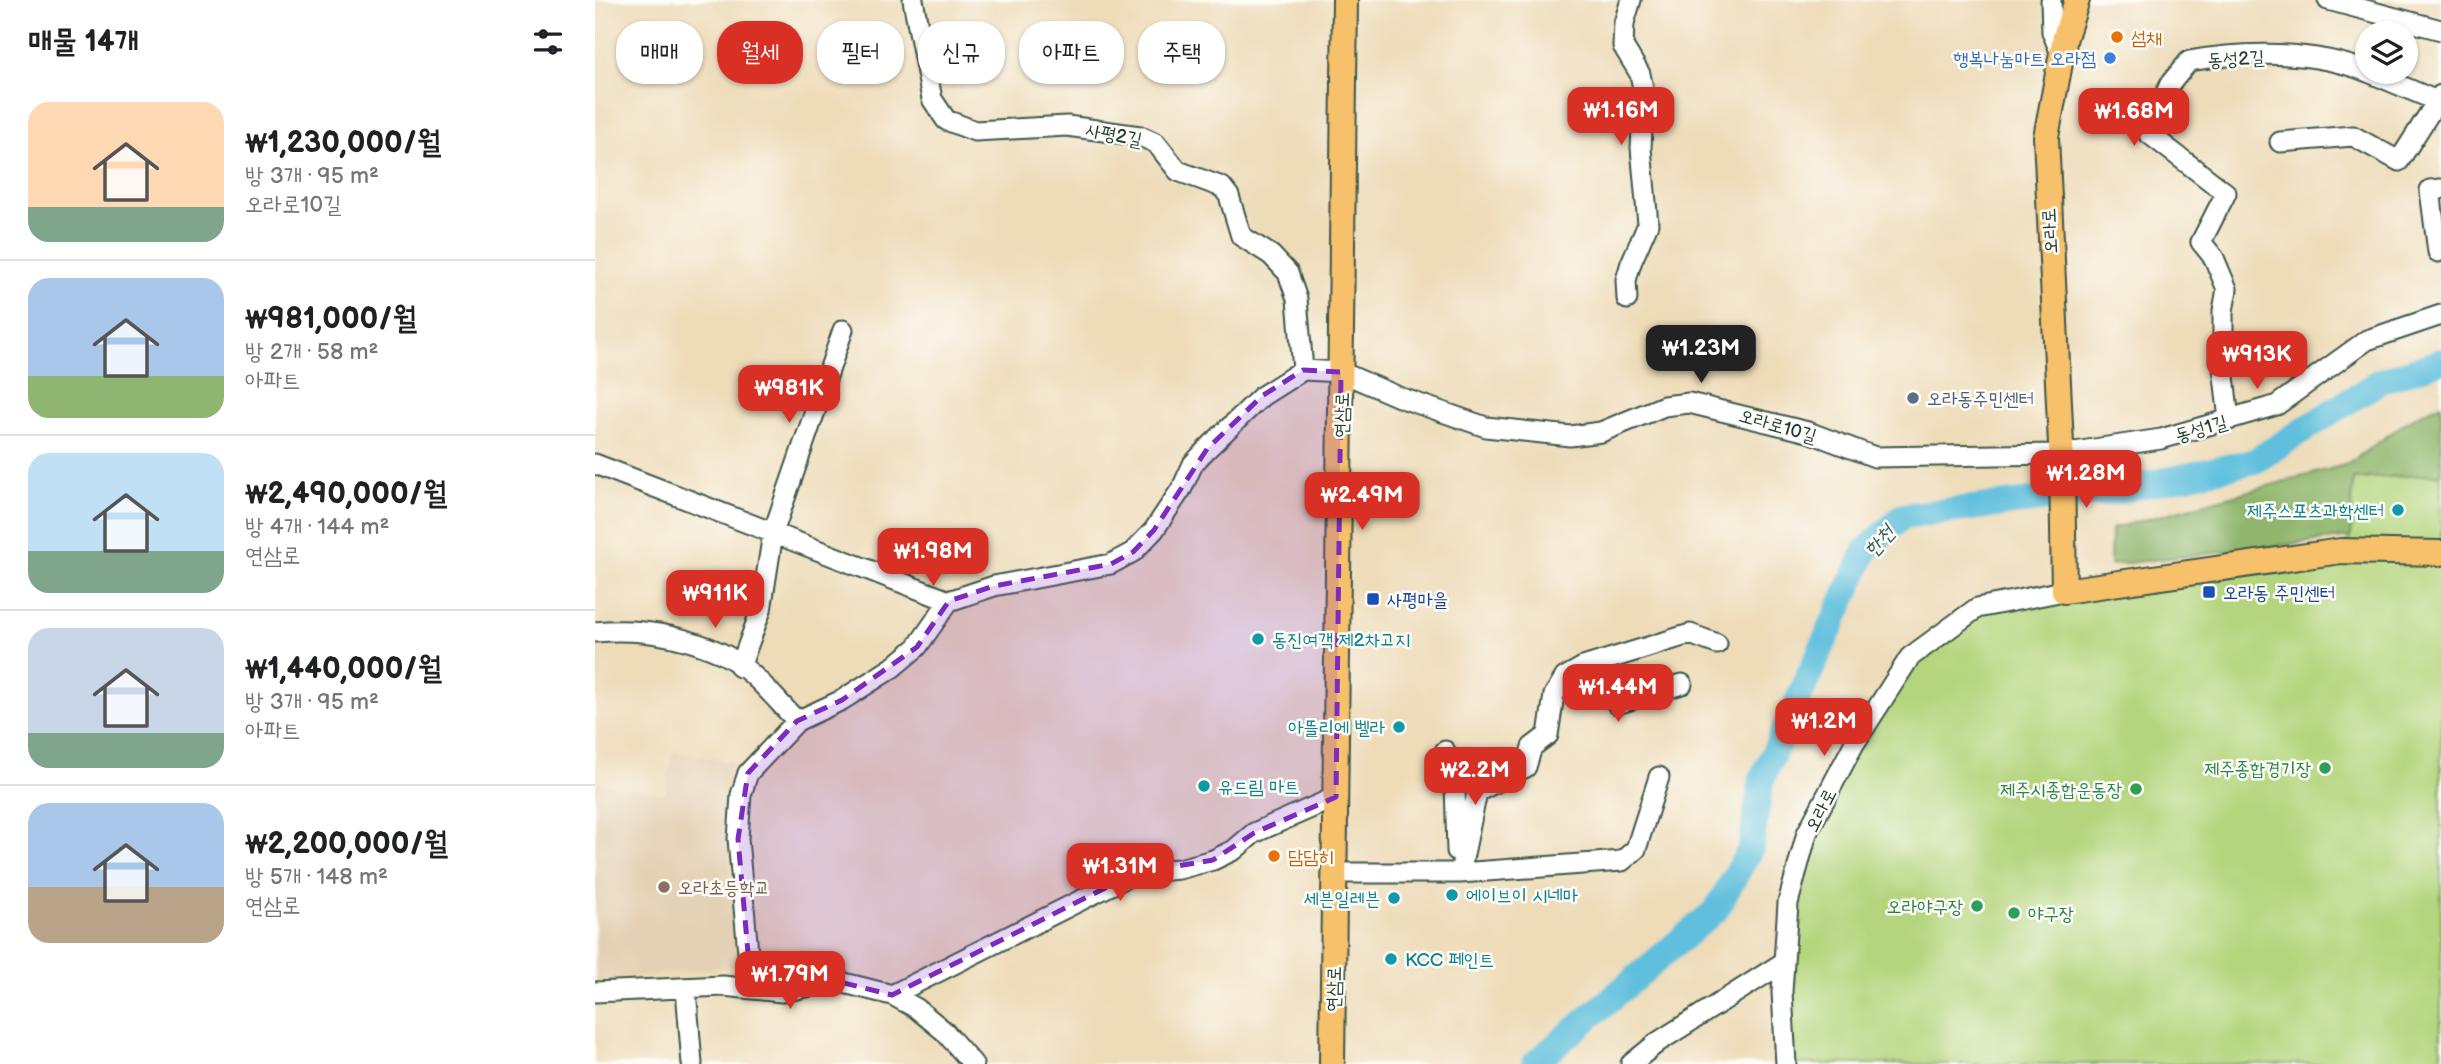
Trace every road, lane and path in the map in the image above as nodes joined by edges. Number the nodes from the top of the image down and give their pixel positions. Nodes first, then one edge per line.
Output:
1 (913, 0) edge
2 (1345, 0) edge
3 (1631, 0) edge
4 (2051, 0) edge
5 (2077, 0) edge
6 (2329, 0) edge
7 (2441, 30) edge
8 (2062, 56) junction
9 (2355, 69) edge
10 (2401, 84) edge
11 (2439, 98) edge
12 (2280, 142) dead end
13 (2441, 189) edge
14 (2438, 252) dead end
15 (1627, 299) dead end
16 (2441, 315) edge
17 (843, 330) dead end
18 (1303, 370) junction
19 (1341, 372) junction
20 (2229, 421) junction
21 (2061, 459) junction
22 (595, 464) edge
23 (773, 533) junction
24 (2441, 553) edge
25 (2064, 591) junction
26 (949, 601) junction
27 (595, 632) edge
28 (1717, 644) dead end
29 (1602, 661) junction
30 (740, 667) junction
31 (1682, 684) dead end
32 (797, 721) junction
33 (1445, 751) dead end
34 (1659, 777) dead end
35 (1336, 797) junction
36 (1335, 873) junction
37 (1461, 873) junction
38 (1784, 962) junction
39 (751, 988) junction
40 (686, 989) junction
41 (595, 992) edge
42 (892, 995) junction
43 (692, 1064) edge
44 (973, 1064) edge
45 (1332, 1064) edge
46 (1631, 1064) edge
47 (1786, 1064) edge

1 - 18 street, 사평2길
2 - 19 main road, 연삼로
3 - 15 street
4 - 8 street
5 - 8 main road, 오라로
6 - 7 street
8 - 21 main road, 오라로
9 - 20 street, 동성2길
10 - 11 street, 동성2길
11 - 12 street
13 - 14 street
16 - 20 street, 동성1길
17 - 23 street
18 - 19 street
18 - 26 street
19 - 21 street, 오라로10길
19 - 35 main road, 연삼로
20 - 21 street, 동성1길
21 - 25 main road, 오라로
22 - 23 street
23 - 26 street
23 - 30 street
24 - 25 main road
25 - 38 street, 오라로
26 - 32 street
27 - 30 street
28 - 29 street
29 - 31 street
29 - 37 street
30 - 32 street
32 - 39 street
33 - 37 street
34 - 37 street
35 - 36 main road, 연삼로
35 - 42 street
36 - 37 street
36 - 45 main road, 연삼로
38 - 46 street
38 - 47 street, 오라로
39 - 40 street
39 - 42 street
40 - 41 street
40 - 43 street
42 - 44 street

